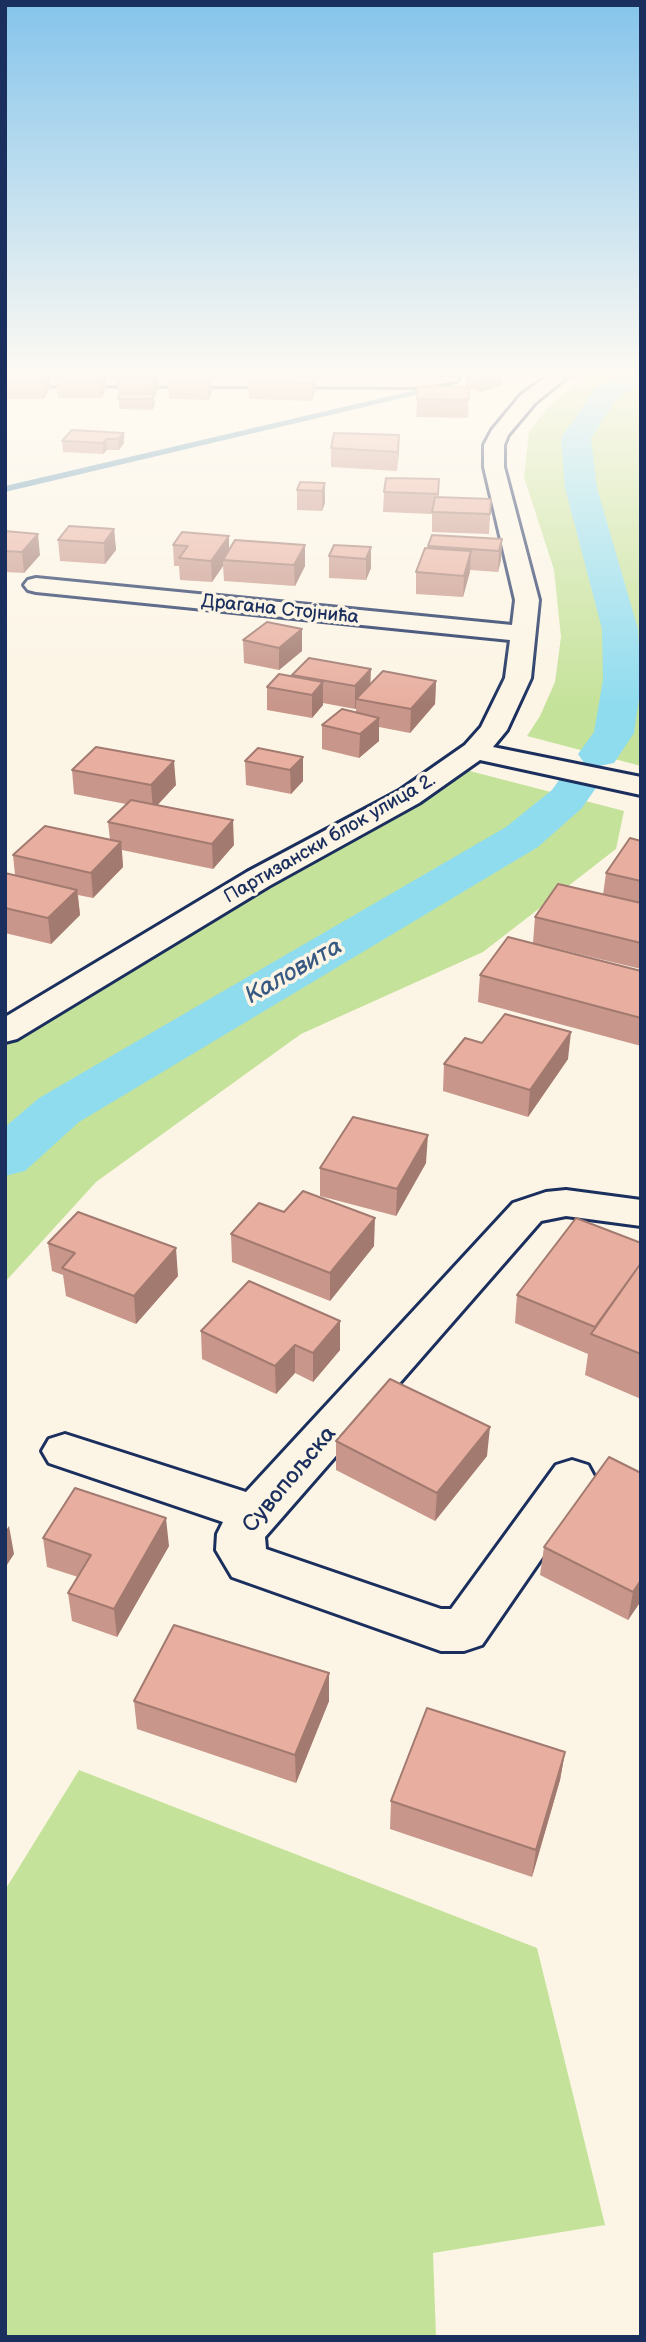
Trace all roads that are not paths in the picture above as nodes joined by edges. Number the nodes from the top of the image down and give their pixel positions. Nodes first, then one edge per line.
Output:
1 (499, 486) edge
2 (36, 585) dead end
3 (525, 634) junction
4 (475, 751) junction
5 (641, 786) edge
6 (5, 1032) edge
7 (641, 1213) edge
8 (65, 1451) dead end
9 (572, 1478) dead end
10 (256, 1514) junction

1 - 3 street, Партизански блок улица 2.
2 - 3 street, Драгана Стојнића
3 - 4 street, Партизански блок улица 2.
4 - 5 street
4 - 6 street, Партизански блок улица 2.
7 - 10 street, Сувопољска
8 - 10 street
9 - 10 street, Сувопољска

